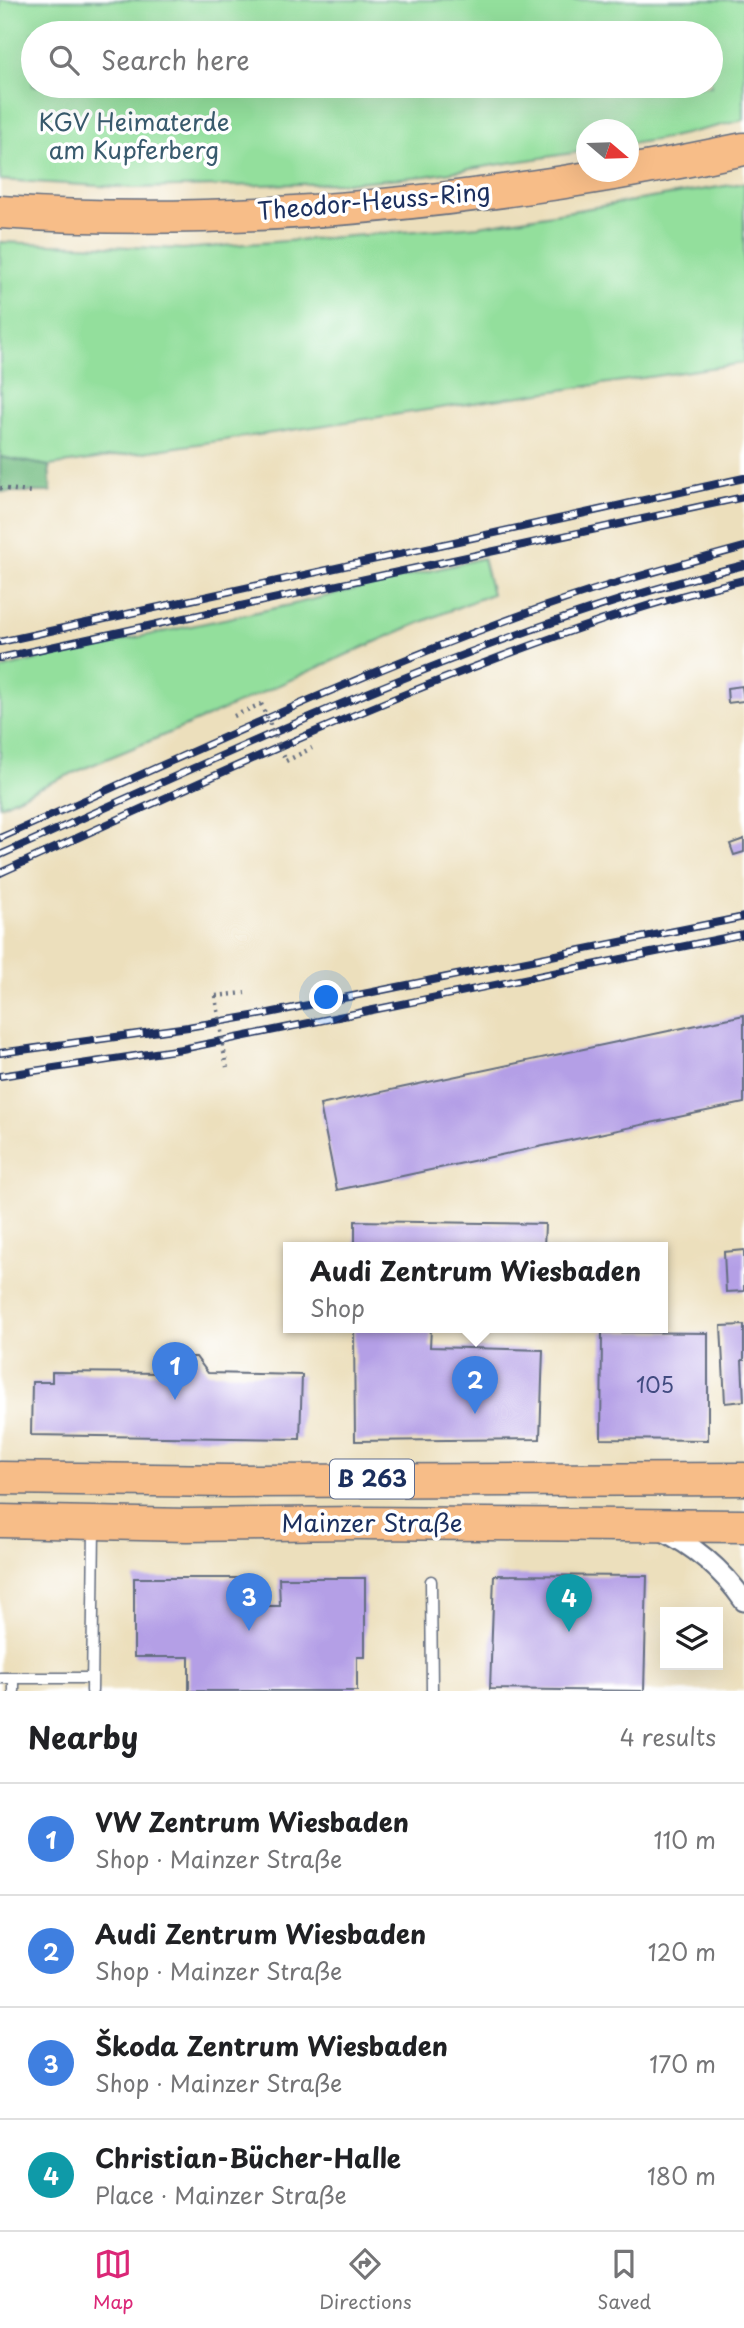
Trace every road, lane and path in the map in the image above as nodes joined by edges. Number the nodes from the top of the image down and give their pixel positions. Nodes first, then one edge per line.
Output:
1 (744, 149) edge
2 (0, 212) edge
3 (0, 488) edge
4 (31, 492) dead end
5 (234, 716) dead end
6 (312, 748) dead end
7 (245, 993) dead end
8 (227, 1067) dead end
9 (0, 1478) edge
10 (358, 1479) junction
11 (744, 1479) edge
12 (0, 1521) edge
13 (359, 1523) junction
14 (94, 1524) junction
15 (744, 1525) edge
16 (652, 1526) junction
17 (431, 1581) dead end
18 (744, 1601) edge
19 (0, 1678) edge
20 (14, 1678) junction
21 (92, 1678) junction
22 (14, 1691) edge
23 (92, 1691) edge
24 (432, 1691) edge

1 - 2 main road, Theodor-Heuss-Ring
3 - 4 path
5 - 6 path, bridge
7 - 8 path, bridge
9 - 10 main road, Mainzer Straße / B 263
10 - 11 main road, Mainzer Straße / B 263
10 - 13 main road
12 - 14 main road, Mainzer Straße / B 263
13 - 14 main road, Mainzer Straße / B 263
13 - 16 main road, Mainzer Straße / B 263
14 - 21 lane
15 - 16 main road, Mainzer Straße
16 - 18 street
17 - 24 lane
19 - 20 lane
20 - 21 lane
20 - 22 lane
21 - 23 lane

